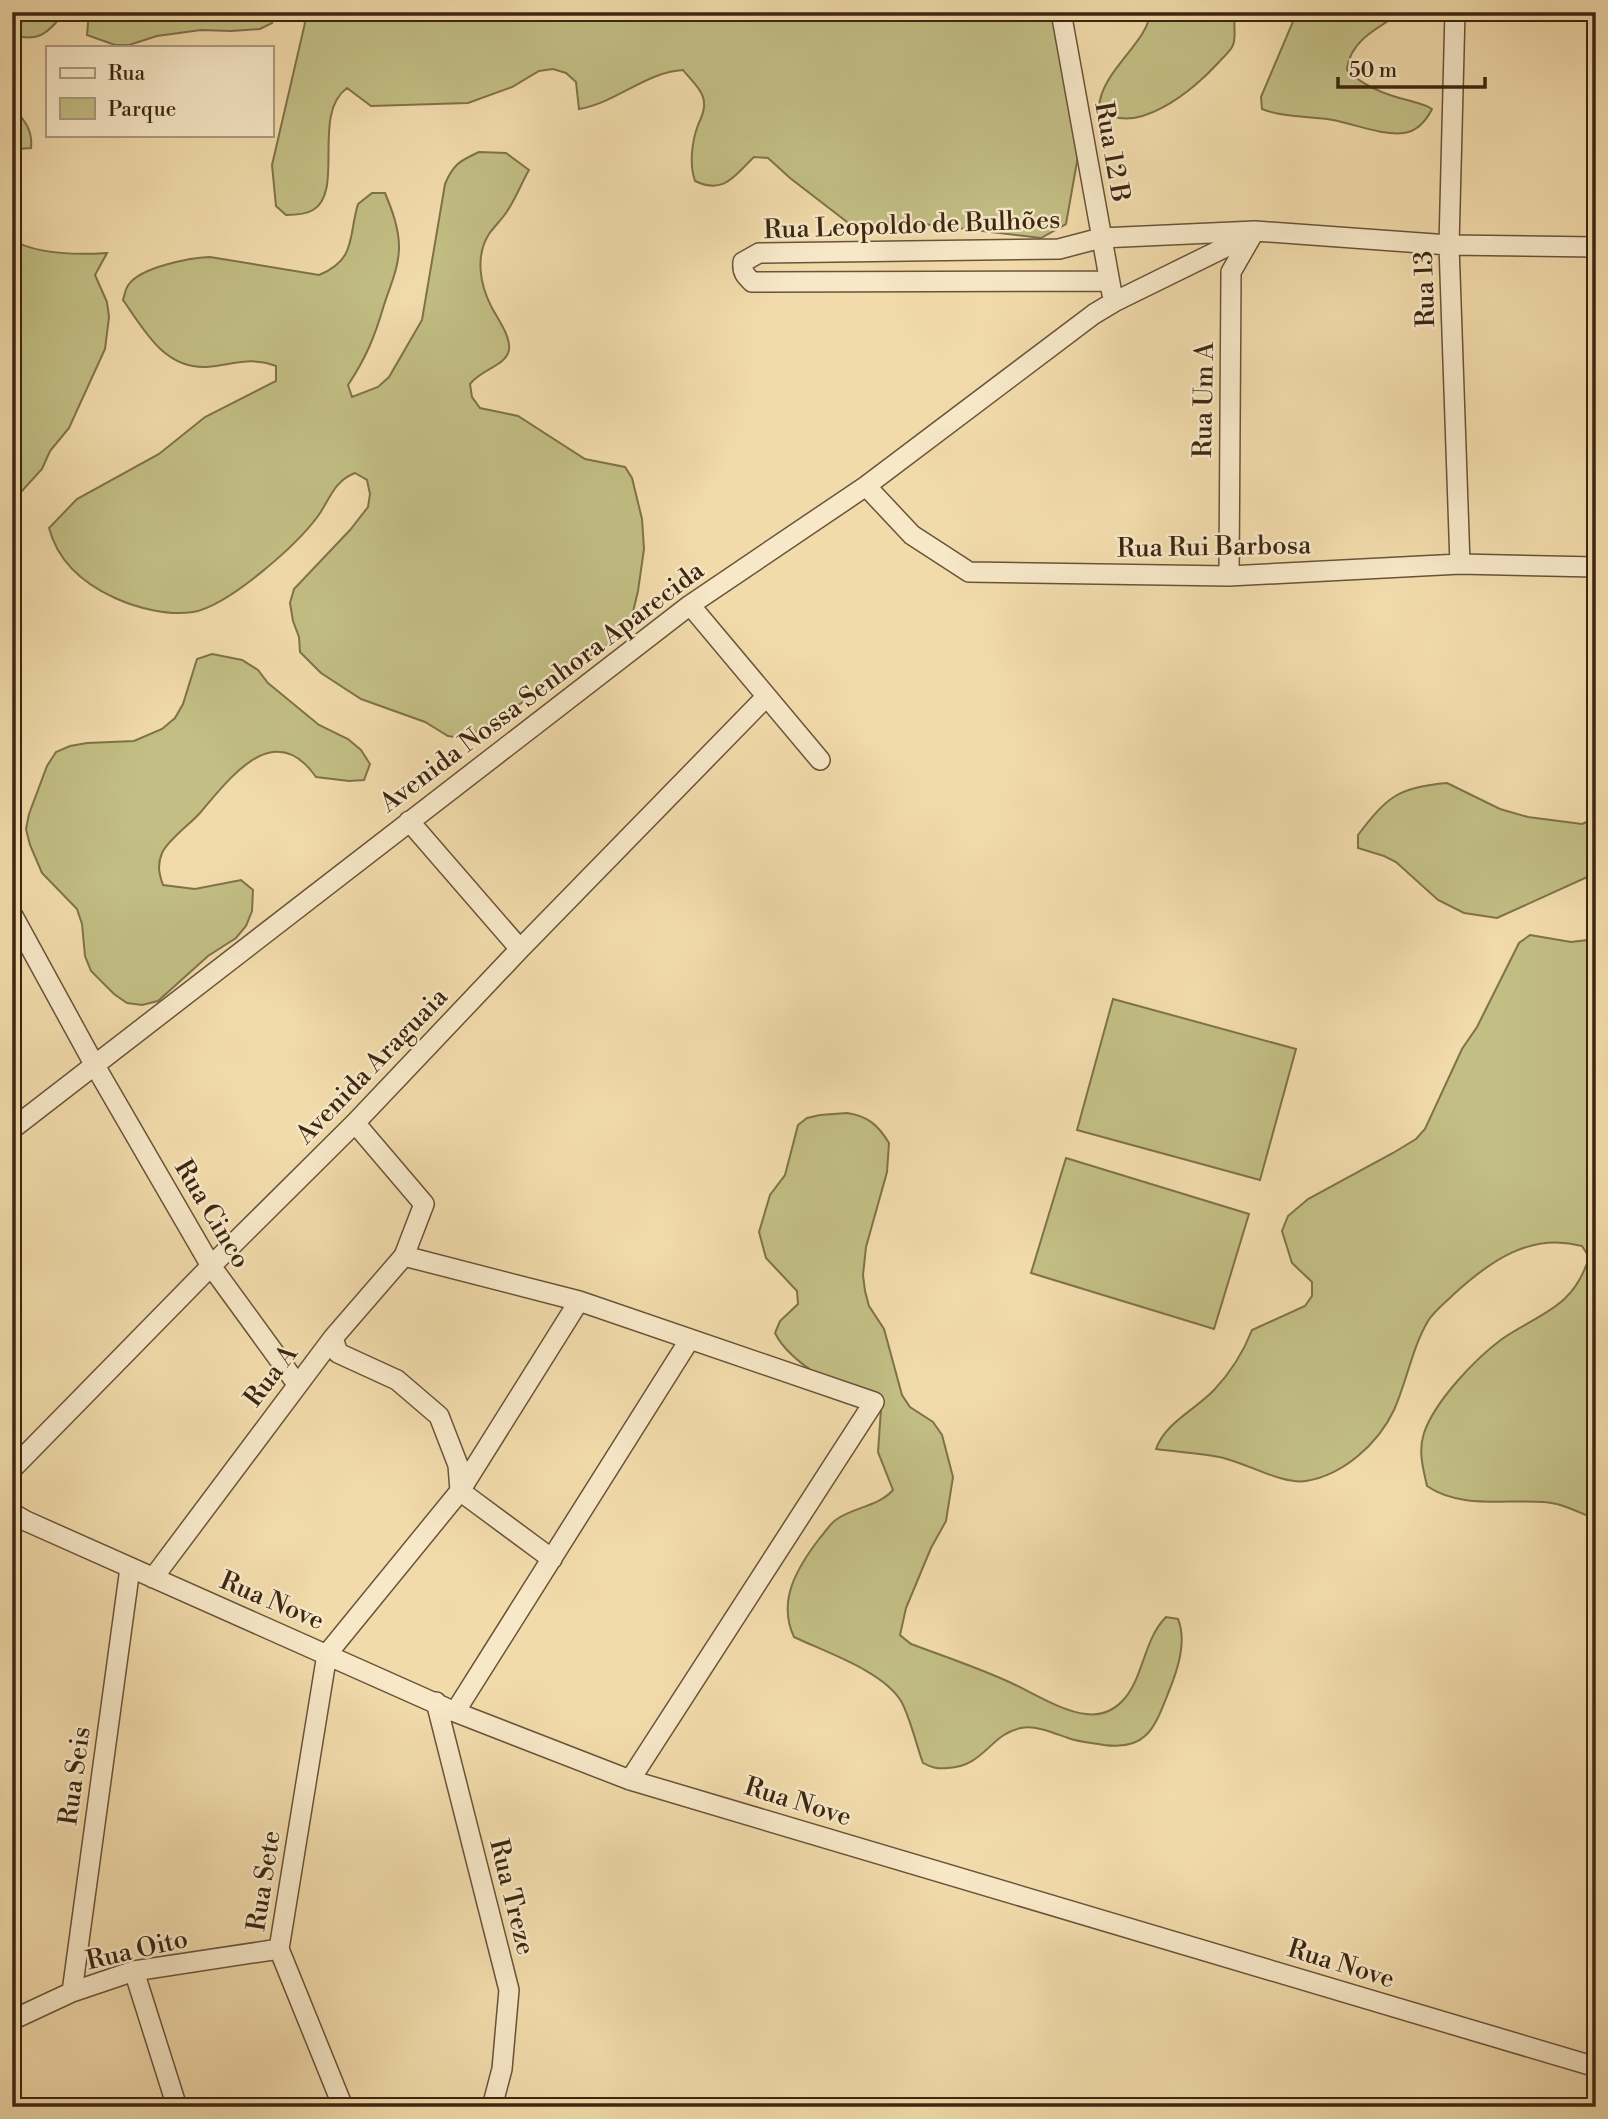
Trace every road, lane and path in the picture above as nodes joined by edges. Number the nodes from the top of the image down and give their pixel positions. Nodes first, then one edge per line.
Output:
1 (1061, 12) edge
2 (1455, 12) edge
3 (1255, 231) junction
4 (1101, 238) junction
5 (1449, 245) junction
6 (1596, 247) edge
7 (1109, 281) junction
8 (1114, 302) junction
9 (866, 486) junction
10 (1460, 564) junction
11 (1596, 567) edge
12 (1229, 576) junction
13 (690, 604) junction
14 (766, 697) junction
15 (820, 760) dead end
16 (409, 821) junction
17 (12, 914) edge
18 (520, 949) junction
19 (94, 1064) junction
20 (355, 1124) junction
21 (12, 1129) edge
22 (404, 1256) junction
23 (211, 1266) junction
24 (579, 1301) junction
25 (333, 1338) junction
26 (690, 1339) junction
27 (297, 1384) junction
28 (12, 1469) edge
29 (460, 1491) junction
30 (12, 1513) edge
31 (552, 1559) junction
32 (130, 1568) junction
33 (153, 1578) junction
34 (327, 1654) junction
35 (436, 1702) junction
36 (455, 1712) junction
37 (630, 1780) junction
38 (279, 1950) junction
39 (134, 1971) junction
40 (72, 1992) junction
41 (12, 2020) edge
42 (1596, 2067) edge
43 (177, 2107) edge
44 (343, 2107) edge
45 (492, 2107) edge

1 - 4 street, Rua 12 B
2 - 5 street, Rua 13
3 - 4 street, Rua Leopoldo de Bulhões
3 - 5 street, Rua Leopoldo de Bulhões
3 - 8 street
3 - 12 street, Rua Um A
4 - 7 street, Rua 12 B
4 - 7 street, Rua Leopoldo de Bulhões
5 - 6 street, Rua Leopoldo de Bulhões
5 - 10 street, Rua 13
7 - 8 street, Rua 12 B
8 - 9 street, Avenida Nossa Senhora Aparecida
9 - 12 street, Rua Rui Barbosa
9 - 13 street, Avenida Nossa Senhora Aparecida
10 - 11 street, Rua Rui Barbosa
10 - 12 street, Rua Rui Barbosa
13 - 14 street
13 - 16 street, Avenida Nossa Senhora Aparecida
14 - 15 street
14 - 18 street, Avenida Araguaia
16 - 18 street
16 - 19 street, Avenida Nossa Senhora Aparecida
17 - 19 street, Rua Cinco
18 - 20 street, Avenida Araguaia
19 - 21 street, Avenida Nossa Senhora Aparecida
19 - 23 street, Rua Cinco
20 - 22 street, Rua A
20 - 23 street, Avenida Araguaia
22 - 24 street
22 - 25 street, Rua A
23 - 27 street, Rua Cinco
23 - 28 street, Avenida Araguaia
24 - 26 street
24 - 29 street
25 - 27 street, Rua A
25 - 29 street
26 - 31 street
26 - 37 street
27 - 33 street, Rua A
29 - 31 street
29 - 34 street
30 - 32 street, Rua Nove
31 - 36 street
32 - 33 street, Rua Nove
32 - 40 street, Rua Seis
33 - 34 street, Rua Nove
34 - 35 street, Rua Nove
34 - 38 street, Rua Sete
35 - 36 street, Rua Nove
35 - 45 street, Rua Treze
36 - 37 street, Rua Nove
37 - 42 street, Rua Nove
38 - 39 street, Rua Oito
38 - 44 street, Rua Sete
39 - 40 street, Rua Oito
39 - 43 street
40 - 41 street, Rua Oito

